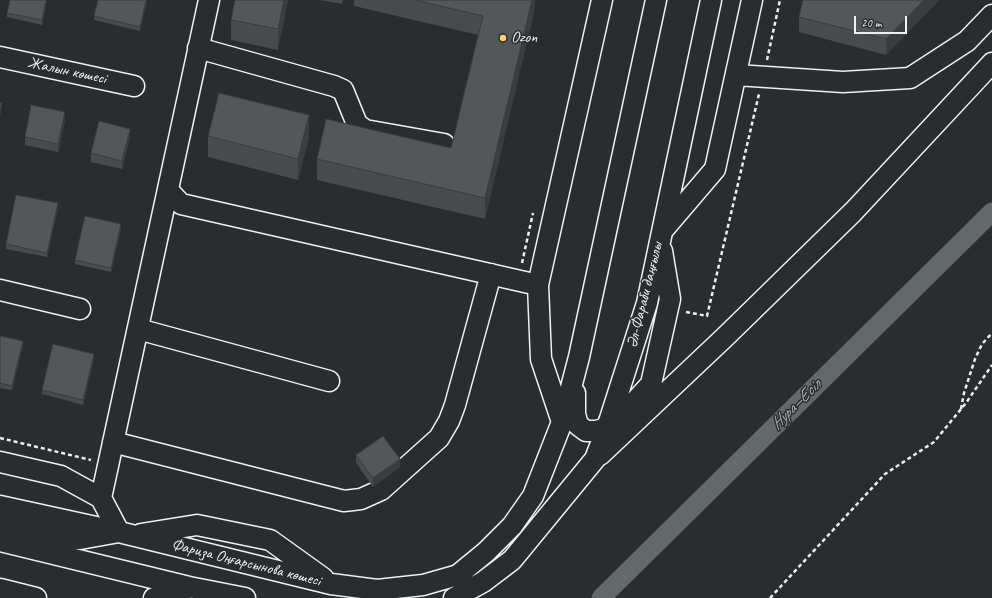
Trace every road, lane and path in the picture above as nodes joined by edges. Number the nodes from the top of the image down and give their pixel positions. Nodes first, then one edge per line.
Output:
1 (209, 0) edge
2 (656, 0) edge
3 (711, 0) edge
4 (752, 0) edge
5 (780, 0) edge
6 (596, 1) edge
7 (992, 15) edge
8 (198, 48) junction
9 (0, 57) edge
10 (992, 63) edge
11 (736, 74) junction
12 (763, 77) junction
13 (134, 86) dead end
14 (444, 144) dead end
15 (168, 190) junction
16 (660, 236) junction
17 (491, 274) junction
18 (538, 286) junction
19 (0, 290) edge
20 (80, 309) dead end
21 (668, 309) junction
22 (138, 329) junction
23 (992, 333) edge
24 (578, 357) junction
25 (992, 365) edge
26 (329, 381) dead end
27 (961, 410) junction
28 (562, 422) junction
29 (608, 425) junction
30 (0, 438) edge
31 (113, 442) junction
32 (595, 459) junction
33 (0, 462) edge
34 (109, 464) junction
35 (101, 498) junction
36 (0, 506) edge
37 (0, 523) edge
38 (126, 534) junction
39 (0, 541) edge
40 (331, 584) junction
41 (189, 587) junction
42 (0, 589) edge
43 (36, 598) edge
44 (154, 598) edge
45 (245, 598) edge
46 (454, 598) edge
47 (770, 598) edge

1 - 8 street
2 - 24 street
3 - 16 street, Әл-Фараби даңғылы
4 - 11 street
5 - 12 path
6 - 18 street
7 - 12 street
8 - 14 street
8 - 15 street
9 - 13 street, Жалын көшесі
10 - 32 street
11 - 12 street
11 - 16 street
12 - 21 path
15 - 17 street
15 - 22 street
16 - 21 street
16 - 29 street, Әл-Фараби даңғылы
17 - 18 street
17 - 31 street
18 - 28 street
19 - 20 street
21 - 29 street
22 - 26 street
22 - 31 street
23 - 27 path
24 - 28 street
24 - 29 street
25 - 27 path
27 - 47 path
28 - 40 street, Фариза Оңғарсынова көшесі
29 - 32 street, Әл-Фараби даңғылы
30 - 34 path
31 - 34 street
32 - 46 street, Әл-Фараби даңғылы
33 - 35 street
34 - 35 street
35 - 38 street
36 - 38 street, Фариза Оңғарсынова көшесі
37 - 38 street
38 - 40 street, Фариза Оңғарсынова көшесі
38 - 40 street
39 - 41 street
41 - 44 street
41 - 45 street
42 - 43 street

